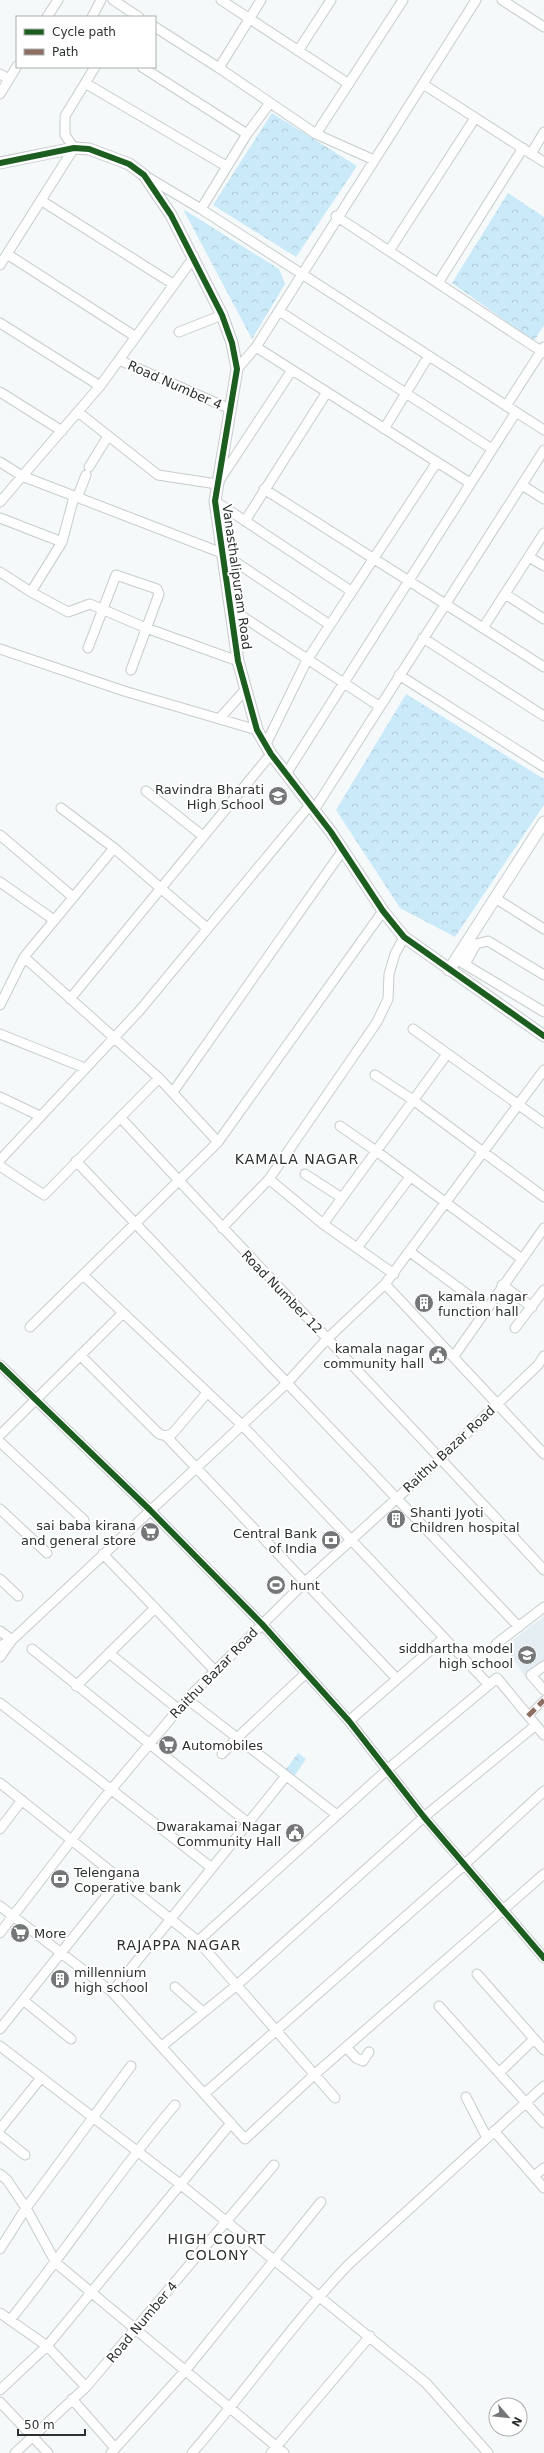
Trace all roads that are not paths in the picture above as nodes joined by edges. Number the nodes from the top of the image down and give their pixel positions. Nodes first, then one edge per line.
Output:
1 (58, 0) edge
2 (101, 0) edge
3 (112, 0) edge
4 (221, 0) edge
5 (261, 0) edge
6 (331, 0) edge
7 (403, 0) edge
8 (476, 0) edge
9 (502, 0) edge
10 (133, 15) edge
11 (48, 16) edge
12 (93, 16) edge
13 (249, 18) junction
14 (544, 27) edge
15 (156, 28) edge
16 (298, 51) junction
17 (16, 68) edge
18 (94, 68) edge
19 (144, 68) edge
20 (219, 68) junction
21 (0, 74) edge
22 (9, 79) junction
23 (85, 82) junction
24 (349, 84) junction
25 (423, 84) junction
26 (0, 94) edge
27 (270, 103) junction
28 (475, 118) junction
29 (544, 132) edge
30 (247, 134) junction
31 (316, 134) junction
32 (74, 148) junction
33 (522, 148) junction
34 (531, 154) junction
35 (374, 160) junction
36 (544, 162) edge
37 (0, 163) edge
38 (226, 166) junction
39 (144, 175) junction
40 (42, 201) junction
41 (201, 209) junction
42 (337, 217) junction
43 (389, 251) junction
44 (7, 254) junction
45 (194, 257) junction
46 (0, 265) edge
47 (301, 274) junction
48 (438, 283) junction
49 (173, 284) junction
50 (279, 311) junction
51 (222, 315) junction
52 (0, 323) edge
53 (179, 332) dead end
54 (136, 337) junction
55 (256, 347) junction
56 (543, 350) edge
57 (428, 357) junction
58 (119, 360) junction
59 (237, 369) junction
60 (292, 370) junction
61 (100, 386) junction
62 (0, 392) edge
63 (327, 392) junction
64 (405, 394) junction
65 (506, 406) junction
66 (230, 409) junction
67 (78, 412) junction
68 (516, 412) junction
69 (384, 429) junction
70 (544, 430) edge
71 (62, 431) junction
72 (108, 436) junction
73 (492, 450) junction
74 (544, 450) edge
75 (0, 462) edge
76 (437, 462) junction
77 (22, 476) junction
78 (470, 483) junction
79 (217, 484) junction
80 (522, 485) junction
81 (264, 489) junction
82 (75, 498) junction
83 (544, 499) edge
84 (214, 501) junction
85 (0, 502) edge
86 (0, 518) edge
87 (245, 521) junction
88 (544, 533) edge
89 (62, 542) junction
90 (222, 553) junction
91 (529, 557) junction
92 (374, 558) junction
93 (544, 566) edge
94 (0, 572) edge
95 (409, 580) junction
96 (350, 591) junction
97 (31, 592) junction
98 (505, 594) junction
99 (445, 604) junction
100 (231, 609) junction
101 (103, 610) junction
102 (544, 619) edge
103 (330, 625) junction
104 (146, 628) junction
105 (483, 628) junction
106 (423, 638) junction
107 (0, 648) edge
108 (88, 648) dead end
109 (307, 660) junction
110 (238, 661) junction
111 (544, 667) edge
112 (131, 670) dead end
113 (399, 675) junction
114 (344, 683) junction
115 (246, 689) junction
116 (379, 706) junction
117 (544, 716) edge
118 (219, 719) junction
119 (257, 730) junction
120 (268, 749) junction
121 (544, 767) edge
122 (286, 774) junction
123 (146, 791) dead end
124 (312, 807) junction
125 (61, 808) dead end
126 (544, 822) edge
127 (0, 835) edge
128 (204, 836) junction
129 (114, 848) junction
130 (343, 850) junction
131 (0, 882) edge
132 (159, 889) junction
133 (73, 897) junction
134 (495, 898) junction
135 (383, 911) junction
136 (54, 920) junction
137 (543, 925) edge
138 (207, 928) junction
139 (404, 937) junction
140 (24, 957) junction
141 (460, 961) junction
142 (449, 970) junction
143 (544, 975) edge
144 (70, 999) junction
145 (0, 1005) edge
146 (544, 1012) edge
147 (413, 1029) dead end
148 (0, 1034) edge
149 (544, 1036) edge
150 (114, 1037) junction
151 (447, 1054) junction
152 (85, 1068) junction
153 (544, 1070) edge
154 (375, 1075) dead end
155 (159, 1078) junction
156 (173, 1092) junction
157 (0, 1097) edge
158 (413, 1100) junction
159 (518, 1104) junction
160 (40, 1116) junction
161 (120, 1117) junction
162 (544, 1123) edge
163 (340, 1126) dead end
164 (218, 1142) junction
165 (376, 1151) junction
166 (482, 1151) junction
167 (0, 1160) edge
168 (76, 1161) junction
169 (0, 1166) edge
170 (305, 1174) dead end
171 (410, 1177) junction
172 (269, 1179) junction
173 (178, 1180) junction
174 (544, 1197) edge
175 (342, 1198) junction
176 (446, 1203) junction
177 (134, 1223) junction
178 (323, 1224) junction
179 (222, 1228) junction
180 (544, 1228) edge
181 (357, 1248) junction
182 (410, 1252) junction
183 (522, 1258) junction
184 (394, 1274) junction
185 (83, 1275) junction
186 (386, 1284) junction
187 (502, 1285) junction
188 (544, 1290) edge
189 (532, 1307) junction
190 (486, 1308) junction
191 (122, 1314) junction
192 (30, 1327) dead end
193 (515, 1328) dead end
194 (327, 1339) junction
195 (80, 1355) junction
196 (454, 1356) junction
197 (544, 1356) edge
198 (0, 1365) edge
199 (287, 1382) junction
200 (207, 1393) junction
201 (36, 1398) junction
202 (498, 1404) junction
203 (242, 1425) junction
204 (0, 1435) edge
205 (166, 1436) junction
206 (0, 1442) edge
207 (544, 1454) edge
208 (441, 1458) junction
209 (196, 1466) junction
210 (397, 1498) junction
211 (0, 1510) edge
212 (150, 1510) junction
213 (84, 1520) dead end
214 (350, 1539) junction
215 (47, 1553) dead end
216 (103, 1554) junction
217 (544, 1570) edge
218 (0, 1579) edge
219 (304, 1583) junction
220 (18, 1596) dead end
221 (544, 1607) edge
222 (155, 1608) junction
223 (262, 1624) junction
224 (519, 1627) junction
225 (0, 1631) edge
226 (444, 1639) junction
227 (12, 1640) junction
228 (496, 1644) dead end
229 (0, 1646) edge
230 (32, 1650) dead end
231 (110, 1652) junction
232 (0, 1657) edge
233 (544, 1666) edge
234 (215, 1670) junction
235 (306, 1674) junction
236 (396, 1678) junction
237 (489, 1685) junction
238 (76, 1686) junction
239 (544, 1690) edge
240 (187, 1699) junction
241 (544, 1700) edge
242 (0, 1703) edge
243 (178, 1709) junction
244 (528, 1716) junction
245 (349, 1721) junction
246 (536, 1725) junction
247 (544, 1735) edge
248 (237, 1738) junction
249 (148, 1744) junction
250 (222, 1754) dead end
251 (388, 1769) junction
252 (286, 1776) junction
253 (0, 1783) edge
254 (111, 1790) junction
255 (544, 1791) edge
256 (22, 1800) junction
257 (337, 1815) junction
258 (424, 1817) junction
259 (248, 1823) junction
260 (0, 1829) edge
261 (73, 1840) junction
262 (464, 1865) junction
263 (212, 1868) junction
264 (544, 1874) edge
265 (120, 1879) junction
266 (0, 1906) edge
267 (502, 1911) junction
268 (13, 1917) junction
269 (170, 1920) junction
270 (0, 1933) edge
271 (198, 1941) junction
272 (61, 1952) junction
273 (544, 1958) edge
274 (477, 1974) dead end
275 (237, 1985) junction
276 (175, 1987) dead end
277 (112, 1992) junction
278 (23, 2000) junction
279 (439, 2006) dead end
280 (203, 2012) junction
281 (0, 2029) edge
282 (274, 2031) junction
283 (71, 2039) dead end
284 (534, 2039) junction
285 (0, 2046) edge
286 (162, 2046) junction
287 (346, 2047) junction
288 (544, 2050) edge
289 (369, 2052) dead end
290 (131, 2066) dead end
291 (499, 2073) junction
292 (314, 2075) junction
293 (41, 2078) junction
294 (544, 2086) edge
295 (204, 2094) junction
296 (466, 2097) dead end
297 (335, 2098) dead end
298 (526, 2103) junction
299 (175, 2105) dead end
300 (93, 2118) junction
301 (231, 2123) junction
302 (544, 2123) edge
303 (0, 2129) edge
304 (490, 2134) junction
305 (0, 2135) edge
306 (136, 2150) junction
307 (25, 2155) dead end
308 (274, 2165) dead end
309 (544, 2168) edge
310 (0, 2174) edge
311 (534, 2176) junction
312 (180, 2184) junction
313 (544, 2188) edge
314 (321, 2202) dead end
315 (26, 2208) junction
316 (226, 2221) junction
317 (0, 2249) edge
318 (274, 2259) junction
319 (56, 2263) junction
320 (91, 2293) junction
321 (320, 2295) junction
322 (0, 2313) edge
323 (10, 2320) junction
324 (136, 2330) junction
325 (370, 2336) junction
326 (47, 2346) junction
327 (185, 2371) junction
328 (86, 2387) junction
329 (0, 2390) edge
330 (72, 2399) junction
331 (0, 2402) edge
332 (231, 2409) junction
333 (33, 2436) junction
334 (274, 2450) edge
335 (113, 2451) edge
336 (15, 2453) edge
337 (48, 2453) edge
338 (192, 2453) edge
339 (284, 2453) edge
340 (488, 2453) edge

1 - 11 street
2 - 12 street
3 - 10 street
4 - 13 street
5 - 13 street
6 - 16 street
7 - 24 street
8 - 25 street
9 - 14 street
13 - 16 street
13 - 20 street
15 - 20 street
16 - 24 street
17 - 22 street
18 - 23 street
19 - 30 street
20 - 27 street
21 - 22 street
22 - 26 street
23 - 32 street
23 - 38 street
24 - 31 street
25 - 28 street
25 - 35 street
27 - 30 street
27 - 31 street
28 - 33 street
28 - 43 street
29 - 34 street
30 - 38 street
31 - 35 street
32 - 37 street, Vanasthalipuram Road
32 - 39 street, Vanasthalipuram Road
32 - 40 street
33 - 34 street
33 - 48 street
34 - 36 street
35 - 42 street
38 - 41 street
39 - 41 street
39 - 45 street, Vanasthalipuram Road
40 - 44 street
40 - 49 street
41 - 47 street
42 - 43 street
42 - 47 street
43 - 48 street
44 - 46 street
44 - 54 street
45 - 49 street
45 - 51 street, Vanasthalipuram Road
47 - 50 street
47 - 57 street
48 - 56 street
49 - 54 street
50 - 55 street
50 - 64 street
51 - 53 street
51 - 59 street, Vanasthalipuram Road
52 - 61 street
54 - 58 street
55 - 59 street
55 - 60 street
56 - 65 street
57 - 64 street
57 - 65 street
58 - 61 street
58 - 66 street, Road Number 4
59 - 66 street, Vanasthalipuram Road
60 - 63 street
60 - 79 street
61 - 67 street
62 - 71 street
63 - 69 street
63 - 81 street
64 - 69 street
64 - 73 street
65 - 68 street
66 - 79 street, Vanasthalipuram Road
67 - 71 street
67 - 72 street
68 - 70 street
68 - 73 street
69 - 76 street
71 - 77 street
72 - 79 street
72 - 82 street
73 - 78 street
74 - 80 street
75 - 77 street
76 - 78 street
76 - 92 street
77 - 82 street
77 - 85 street
78 - 95 street
79 - 84 street, Vanasthalipuram Road
80 - 83 street
80 - 99 street
81 - 87 street
81 - 92 street
82 - 89 street
82 - 90 street
84 - 87 street
84 - 90 street, Vanasthalipuram Road
86 - 89 street
87 - 96 street
88 - 91 street
89 - 97 street
90 - 100 street, Vanasthalipuram Road
90 - 103 street
91 - 93 street
91 - 98 street
92 - 95 street
92 - 96 street
94 - 97 street
95 - 99 street
95 - 114 street
96 - 103 street
97 - 101 street
98 - 102 street
98 - 105 street
99 - 105 street
99 - 106 street
100 - 109 street
100 - 110 street, Vanasthalipuram Road
101 - 104 street
101 - 104 street
101 - 108 street
103 - 109 street
104 - 110 street
104 - 112 street
105 - 111 street
106 - 113 street
106 - 117 street
107 - 118 street
109 - 114 street
109 - 120 street
110 - 115 street, Vanasthalipuram Road
113 - 116 street
113 - 121 street
114 - 116 street
114 - 122 street
115 - 118 street
115 - 119 street, Vanasthalipuram Road
116 - 124 street
118 - 119 street
119 - 120 street, Vanasthalipuram Road
120 - 122 street, Vanasthalipuram Road
120 - 128 street
122 - 124 street, Vanasthalipuram Road
123 - 128 street
124 - 130 street, Vanasthalipuram Road
124 - 138 street
125 - 129 street
126 - 134 street
127 - 133 street
128 - 132 street
129 - 132 street
129 - 133 street
130 - 135 street, Vanasthalipuram Road
130 - 156 street
131 - 136 street
132 - 138 street
132 - 144 street
133 - 136 street
134 - 137 street
134 - 141 street
135 - 139 street, Vanasthalipuram Road
135 - 164 street
136 - 140 street
138 - 150 street
139 - 142 street, Vanasthalipuram Road
139 - 172 street
140 - 144 street
140 - 145 street
141 - 142 street
141 - 143 street
141 - 146 street
142 - 149 street, Vanasthalipuram Road
144 - 150 street
147 - 151 street
148 - 152 street
150 - 152 street
150 - 155 street
151 - 158 street
151 - 159 street
152 - 160 street
153 - 159 street
154 - 158 street
155 - 156 street
155 - 161 street
156 - 164 street
157 - 160 street
158 - 165 street
158 - 166 street
159 - 162 street
159 - 166 street
160 - 167 street
161 - 168 street
161 - 173 street, Road Number 12
163 - 165 street
164 - 173 street
165 - 171 street
165 - 175 street
166 - 174 street
166 - 176 street
168 - 169 street
168 - 177 street
170 - 175 street
171 - 176 street
171 - 181 street
172 - 178 street
172 - 179 street
173 - 177 street
173 - 179 street, Road Number 12
175 - 178 street
176 - 182 street
176 - 183 street
177 - 185 street
177 - 199 street
178 - 181 street
179 - 194 street, Road Number 12
180 - 183 street
181 - 184 street
182 - 184 street
182 - 190 street
183 - 187 street
184 - 186 street
185 - 191 street
185 - 192 street
186 - 194 street
186 - 196 street
187 - 189 street
187 - 190 street
188 - 189 street
189 - 193 street
190 - 196 street
191 - 195 street
191 - 200 street
194 - 199 street
194 - 208 street, Road Number 12
195 - 201 street
195 - 205 street
196 - 202 street
197 - 202 street, Raithu Bazar Road
198 - 201 street
199 - 203 street
199 - 210 street
200 - 203 street
200 - 205 street
201 - 204 street
201 - 212 street
202 - 207 street
202 - 208 street, Raithu Bazar Road
203 - 209 street
203 - 214 street
205 - 209 street
206 - 213 street
208 - 210 street, Raithu Bazar Road
208 - 217 street, Road Number 12
209 - 212 street
209 - 219 street
210 - 214 street, Raithu Bazar Road
210 - 224 street
211 - 215 street
212 - 216 street
212 - 223 street
214 - 219 street, Raithu Bazar Road
214 - 226 street
216 - 222 street
216 - 227 street
218 - 220 street
219 - 223 street, Raithu Bazar Road
219 - 236 street
221 - 224 street
222 - 231 street
222 - 234 street
223 - 234 street, Raithu Bazar Road
223 - 235 street
224 - 228 street
225 - 227 street
226 - 236 street
226 - 237 street
227 - 229 street
227 - 232 street
230 - 238 street
231 - 238 street
231 - 243 street
233 - 239 street
234 - 240 street, Raithu Bazar Road
235 - 245 street
235 - 248 street
236 - 245 street
237 - 244 street
237 - 251 street
238 - 249 street
240 - 243 street, Raithu Bazar Road
240 - 248 street
241 - 244 street
242 - 254 street
243 - 249 street, Raithu Bazar Road
244 - 246 street
245 - 251 street
246 - 247 street
246 - 258 street
248 - 250 street
248 - 252 street
249 - 254 street, Raithu Bazar Road
249 - 259 street
251 - 257 street
251 - 258 street
252 - 257 street
252 - 259 street
253 - 256 street
254 - 261 street, Raithu Bazar Road
254 - 263 street
255 - 262 street
256 - 260 street
256 - 261 street
257 - 271 street
258 - 262 street
258 - 275 street
259 - 263 street
261 - 265 street
261 - 268 street, Raithu Bazar Road
262 - 267 street
262 - 282 street
263 - 269 street
264 - 267 street
265 - 269 street
265 - 272 street
266 - 268 street
267 - 273 street
267 - 287 street
268 - 270 street, Raithu Bazar Road
268 - 272 street
269 - 271 street
269 - 277 street
271 - 275 street
272 - 277 street
272 - 278 street
274 - 284 street
275 - 280 street
275 - 282 street
276 - 280 street
277 - 286 street
278 - 281 street
278 - 283 street
279 - 291 street
280 - 286 street
282 - 292 street
282 - 295 street
284 - 288 street
284 - 291 street
285 - 293 street
286 - 295 street
287 - 289 street
287 - 292 street
290 - 300 street
291 - 298 street
292 - 297 street
292 - 301 street
293 - 300 street
293 - 303 street
294 - 298 street
295 - 301 street
296 - 304 street
298 - 302 street
298 - 304 street
299 - 306 street
300 - 306 street
300 - 315 street
301 - 312 street
304 - 311 street
304 - 321 street
305 - 307 street
306 - 312 street
306 - 319 street
308 - 316 street, Road Number 4
309 - 311 street
310 - 315 street
311 - 313 street
312 - 316 street
312 - 320 street
314 - 318 street
315 - 317 street
315 - 319 street
316 - 318 street
316 - 324 street, Road Number 4
318 - 321 street
318 - 327 street
319 - 320 street
319 - 323 street
320 - 324 street
320 - 326 street
321 - 325 street
321 - 332 street
322 - 323 street
323 - 326 street
324 - 327 street
324 - 328 street, Road Number 4
325 - 334 street
325 - 340 street
326 - 328 street
326 - 329 street
327 - 332 street
327 - 335 street
328 - 330 street, Road Number 4
330 - 333 street, Road Number 4
330 - 335 street
331 - 333 street
332 - 334 street
332 - 338 street
333 - 336 street, Road Number 4
333 - 337 street
334 - 339 street

